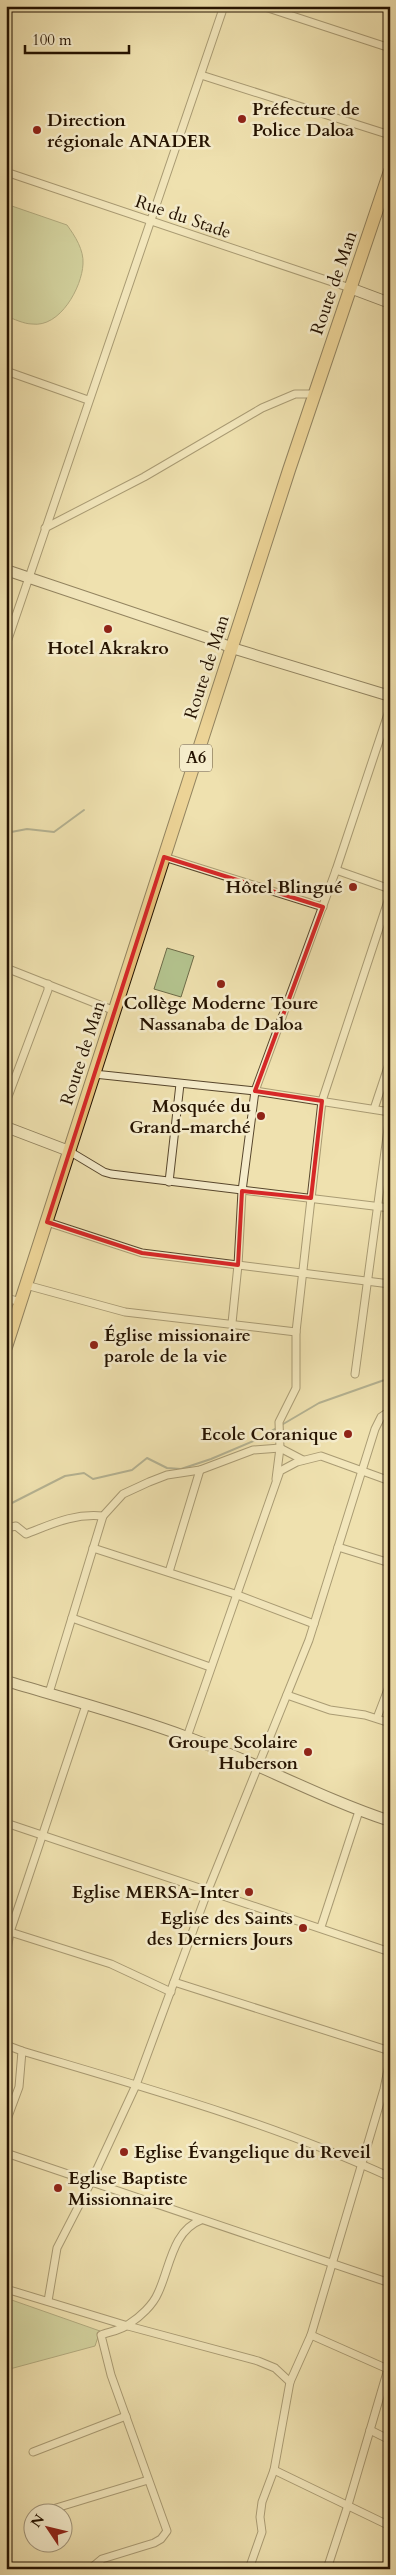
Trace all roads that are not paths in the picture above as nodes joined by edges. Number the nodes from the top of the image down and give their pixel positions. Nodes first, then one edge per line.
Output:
1 (224, 6) edge
2 (262, 6) edge
3 (390, 48) edge
4 (201, 75) junction
5 (390, 135) edge
6 (390, 171) edge
7 (6, 172) edge
8 (152, 222) junction
9 (350, 288) junction
10 (390, 303) edge
11 (6, 371) edge
12 (315, 394) junction
13 (88, 400) junction
14 (46, 528) junction
15 (6, 570) edge
16 (30, 576) junction
17 (6, 645) edge
18 (232, 648) junction
19 (390, 696) edge
20 (390, 708) edge
21 (164, 857) junction
22 (336, 870) junction
23 (390, 889) edge
24 (390, 895) edge
25 (323, 907) junction
26 (6, 968) edge
27 (48, 984) junction
28 (114, 1011) junction
29 (390, 1061) edge
30 (94, 1074) junction
31 (180, 1084) junction
32 (255, 1091) junction
33 (322, 1101) junction
34 (6, 1102) edge
35 (374, 1110) junction
36 (390, 1113) edge
37 (6, 1127) edge
38 (69, 1151) junction
39 (169, 1182) junction
40 (242, 1191) junction
41 (311, 1198) junction
42 (376, 1206) junction
43 (390, 1208) edge
44 (47, 1222) junction
45 (238, 1265) junction
46 (303, 1274) junction
47 (367, 1282) junction
48 (390, 1284) edge
49 (26, 1285) junction
50 (6, 1298) edge
51 (21, 1302) junction
52 (232, 1324) junction
53 (296, 1332) junction
54 (6, 1347) edge
55 (355, 1374) dead end
56 (390, 1412) edge
57 (280, 1448) junction
58 (303, 1460) junction
59 (200, 1470) junction
60 (362, 1471) junction
61 (276, 1480) junction
62 (390, 1481) edge
63 (103, 1516) junction
64 (6, 1528) edge
65 (338, 1547) junction
66 (94, 1548) junction
67 (390, 1563) edge
68 (169, 1572) junction
69 (235, 1594) junction
70 (72, 1618) junction
71 (314, 1624) junction
72 (210, 1667) junction
73 (6, 1681) edge
74 (390, 1684) edge
75 (49, 1693) junction
76 (286, 1695) junction
77 (86, 1705) junction
78 (377, 1718) junction
79 (390, 1723) edge
80 (186, 1737) junction
81 (257, 1765) junction
82 (359, 1811) junction
83 (390, 1821) edge
84 (6, 1823) edge
85 (43, 1835) junction
86 (208, 1890) junction
87 (322, 1927) junction
88 (8, 1931) edge
89 (390, 1952) edge
90 (6, 1956) edge
91 (174, 1982) junction
92 (171, 1992) junction
93 (6, 2044) edge
94 (22, 2051) junction
95 (390, 2051) edge
96 (390, 2060) edge
97 (136, 2085) junction
98 (387, 2090) edge
99 (6, 2122) edge
100 (6, 2153) edge
101 (361, 2164) junction
102 (390, 2177) edge
103 (91, 2182) junction
104 (201, 2220) junction
105 (332, 2262) junction
106 (390, 2283) edge
107 (6, 2289) edge
108 (48, 2301) junction
109 (128, 2326) junction
110 (312, 2335) junction
111 (389, 2370) edge
112 (290, 2382) junction
113 (126, 2416) junction
114 (370, 2430) junction
115 (390, 2440) edge
116 (32, 2452) dead end
117 (274, 2470) junction
118 (148, 2480) junction
119 (72, 2503) edge
120 (348, 2505) junction
121 (390, 2526) edge
122 (90, 2569) edge
123 (249, 2569) edge
124 (327, 2569) edge

1 - 4 street
2 - 3 street
4 - 5 street
4 - 8 street
6 - 9 highway, Route de Man / A6
7 - 8 street, Rue du Stade
8 - 9 street, Rue du Stade
8 - 13 street
9 - 10 street
9 - 12 highway, Route de Man / A6
11 - 13 street
12 - 14 street
12 - 18 highway, Route de Man / A6
13 - 14 street
14 - 16 street
15 - 16 street
16 - 17 street
16 - 18 street
18 - 19 street
18 - 21 highway, Route de Man / A6
20 - 22 street
21 - 25 street
21 - 28 highway, Route de Man / A6
22 - 23 street
22 - 25 street
24 - 33 street
25 - 32 street
26 - 27 street
27 - 28 street
27 - 34 street
28 - 30 highway, Route de Man / A6
29 - 35 street
30 - 31 street
30 - 38 highway, Route de Man / A6
31 - 32 street
31 - 39 street
32 - 33 street
32 - 40 street
33 - 35 street
33 - 41 street
35 - 36 street
36 - 42 street
37 - 38 street
38 - 39 street
38 - 44 highway, Route de Man / A6
39 - 40 street
40 - 41 street
40 - 45 street
41 - 42 street
41 - 46 street
42 - 43 street
42 - 47 street
44 - 45 street
44 - 49 highway, Route de Man / A6
45 - 46 street
45 - 52 street
46 - 47 street
46 - 53 street
47 - 48 street
47 - 55 street
49 - 51 highway, Route de Man / A6
49 - 52 street
50 - 51 street
51 - 54 highway, Route de Man / A6
52 - 53 street
53 - 57 street
56 - 60 street
57 - 58 street
57 - 59 street
57 - 61 street
58 - 60 street
58 - 61 street
59 - 63 street
59 - 68 street
60 - 62 street
60 - 65 street
61 - 69 street
63 - 64 street
63 - 66 street
65 - 67 street
65 - 71 street
66 - 68 street
66 - 70 street
68 - 69 street
69 - 71 street
69 - 72 street
70 - 72 street
70 - 75 street
71 - 76 street
72 - 80 street
73 - 75 street
74 - 78 street
75 - 77 street
76 - 78 street
76 - 81 street
77 - 80 street
77 - 85 street
78 - 79 street
80 - 81 street
81 - 82 street
81 - 86 street
82 - 83 street
82 - 87 street
84 - 85 street
85 - 86 street
85 - 88 street
86 - 87 street
86 - 91 street
87 - 89 street
88 - 90 street
88 - 92 street
91 - 92 street
91 - 95 street
92 - 97 street
93 - 94 street
94 - 97 street
94 - 99 street
96 - 98 street
97 - 101 street
97 - 103 street
98 - 101 street
100 - 103 street
101 - 102 street
101 - 105 street
103 - 104 street
103 - 108 street
104 - 105 street
104 - 109 street
105 - 106 street
105 - 110 street
107 - 108 street
108 - 109 street
109 - 112 street
109 - 113 street
110 - 111 street
110 - 112 street
111 - 114 street
112 - 117 street
113 - 116 street
113 - 118 street
114 - 115 street
114 - 120 street
117 - 120 street
117 - 123 street
118 - 119 street
118 - 122 street
120 - 121 street
120 - 124 street

